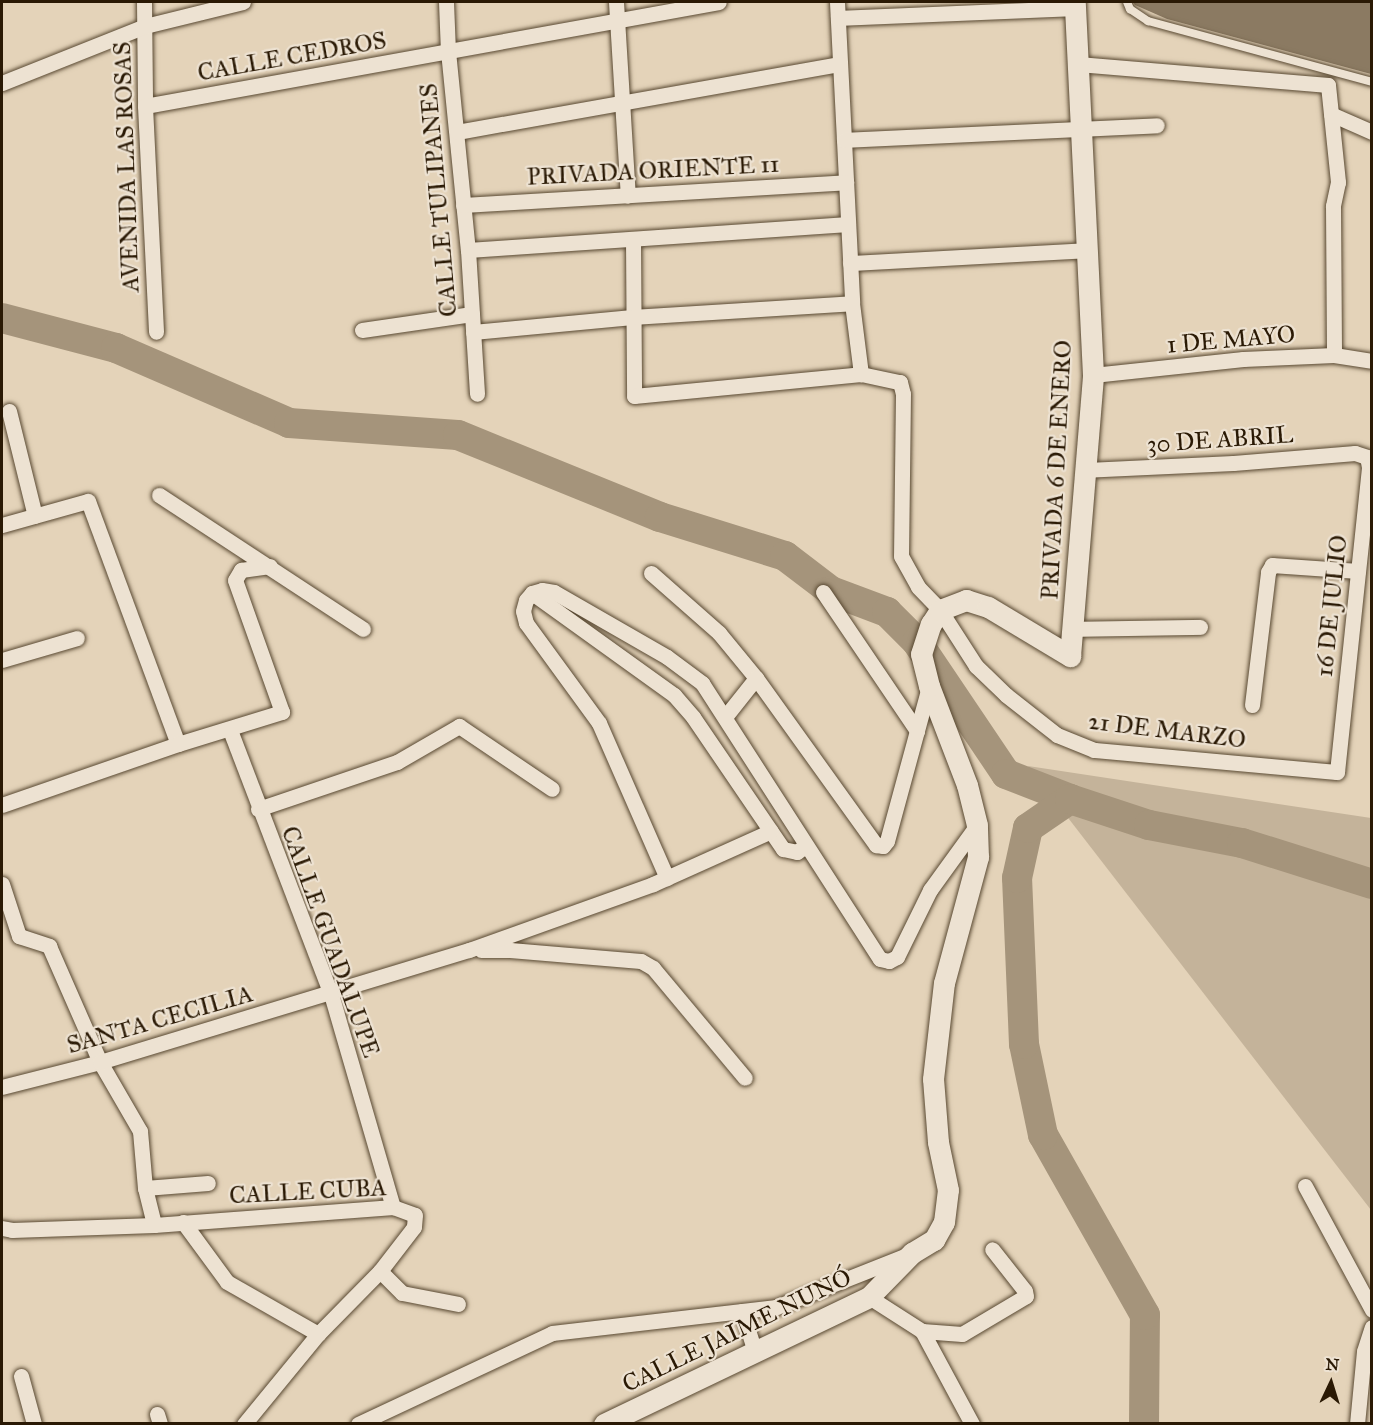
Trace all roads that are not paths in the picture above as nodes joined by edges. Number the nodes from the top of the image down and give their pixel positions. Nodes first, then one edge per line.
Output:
1 (144, 2) edge
2 (243, 2) edge
3 (446, 2) edge
4 (616, 2) edge
5 (719, 2) edge
6 (837, 2) edge
7 (1127, 2) edge
8 (1075, 5) edge
9 (618, 18) junction
10 (838, 18) junction
11 (145, 26) junction
12 (448, 51) junction
13 (840, 64) junction
14 (1078, 64) junction
15 (2, 82) edge
16 (1371, 82) edge
17 (622, 104) junction
18 (145, 106) junction
19 (1331, 114) junction
20 (1157, 125) dead end
21 (1081, 129) junction
22 (457, 132) junction
23 (1371, 132) edge
24 (844, 140) junction
25 (846, 182) junction
26 (628, 196) junction
27 (463, 205) junction
28 (848, 224) junction
29 (633, 239) junction
30 (468, 250) junction
31 (1087, 250) junction
32 (850, 263) junction
33 (852, 303) junction
34 (472, 314) junction
35 (632, 316) junction
36 (362, 330) dead end
37 (156, 332) dead end
38 (473, 332) junction
39 (1334, 355) junction
40 (1371, 361) edge
41 (861, 375) junction
42 (1093, 375) junction
43 (477, 394) dead end
44 (9, 411) dead end
45 (1355, 453) joint
46 (1087, 470) junction
47 (159, 495) dead end
48 (35, 516) junction
49 (2, 525) edge
50 (270, 566) junction
51 (1358, 571) junction
52 (651, 573) dead end
53 (823, 592) dead end
54 (532, 593) junction
55 (935, 619) junction
56 (1200, 627) dead end
57 (363, 628) dead end
58 (1072, 629) junction
59 (77, 638) dead end
60 (2, 660) edge
61 (756, 678) junction
62 (929, 686) junction
63 (1252, 705) dead end
64 (725, 717) junction
65 (230, 730) junction
66 (917, 731) junction
67 (178, 744) junction
68 (1337, 772) joint
69 (552, 789) dead end
70 (2, 805) edge
71 (258, 809) junction
72 (977, 825) junction
73 (771, 831) junction
74 (806, 845) junction
75 (660, 881) junction
76 (2, 884) edge
77 (469, 950) junction
78 (331, 994) junction
79 (100, 1062) junction
80 (745, 1078) dead end
81 (2, 1087) edge
82 (208, 1183) dead end
83 (1305, 1186) dead end
84 (145, 1188) junction
85 (393, 1207) junction
86 (183, 1222) junction
87 (154, 1225) junction
88 (2, 1228) edge
89 (992, 1249) dead end
90 (912, 1254) junction
91 (380, 1270) junction
92 (869, 1297) junction
93 (458, 1304) dead end
94 (1371, 1310) edge
95 (742, 1311) junction
96 (1371, 1327) edge
97 (922, 1331) junction
98 (318, 1334) junction
99 (755, 1352) junction
100 (21, 1376) dead end
101 (34, 1424) edge
102 (244, 1424) edge
103 (358, 1424) edge
104 (604, 1424) edge
105 (972, 1424) edge
106 (1357, 1424) edge

1 - 11 street, AVENIDA LAS ROSAS
2 - 11 street
3 - 12 street, CALLE TULIPANES
4 - 9 street
5 - 9 street, CALLE CEDROS
6 - 10 street
7 - 16 lane
8 - 10 street
8 - 14 street, PRIVADA 6 DE ENERO
9 - 12 street, CALLE CEDROS
9 - 17 street
10 - 13 street
11 - 15 street
11 - 18 street, AVENIDA LAS ROSAS
12 - 18 street, CALLE CEDROS
12 - 22 street, CALLE TULIPANES
13 - 17 street
13 - 24 street
14 - 19 street
14 - 21 street, PRIVADA 6 DE ENERO
17 - 22 street
17 - 26 street
18 - 37 street, AVENIDA LAS ROSAS
19 - 23 street
19 - 39 street
20 - 21 street
21 - 24 street
21 - 31 street, PRIVADA 6 DE ENERO
22 - 27 street, CALLE TULIPANES
24 - 25 street
25 - 26 street, PRIVADA ORIENTE 11
25 - 28 street
26 - 27 street, PRIVADA ORIENTE 11
27 - 30 street, CALLE TULIPANES
28 - 29 street
28 - 32 street
29 - 30 street
29 - 35 street
30 - 34 street, CALLE TULIPANES
31 - 32 street
31 - 42 street, PRIVADA 6 DE ENERO
32 - 33 street
33 - 35 street
33 - 41 street
34 - 36 street
34 - 38 street, CALLE TULIPANES
35 - 38 street
35 - 41 street
38 - 43 street, CALLE TULIPANES
39 - 40 street, 1 DE MAYO
39 - 42 street, 1 DE MAYO
41 - 55 street, 21 DE MARZO
42 - 46 street, PRIVADA 6 DE ENERO
44 - 48 street
45 - 46 street, 30 DE ABRIL
45 - 51 street, 16 DE JULIO
46 - 58 street, PRIVADA 6 DE ENERO
47 - 50 street
48 - 49 street
48 - 67 street
50 - 57 street
50 - 65 street
51 - 63 street
51 - 68 street, 16 DE JULIO
52 - 61 street
53 - 66 street
54 - 64 street
54 - 73 street
54 - 75 street
55 - 58 street, PRIVADA 6 DE ENERO
55 - 62 street, CALLE JAIME NUNÓ
55 - 68 street, 21 DE MARZO
56 - 58 street
59 - 60 street
61 - 64 street
61 - 66 street
62 - 66 street
62 - 72 street, CALLE JAIME NUNÓ
64 - 74 street
65 - 67 street
65 - 71 street, CALLE GUADALUPE
67 - 70 street
69 - 71 street
71 - 78 street, CALLE GUADALUPE
72 - 74 street
72 - 90 street, CALLE JAIME NUNÓ
73 - 74 street
73 - 75 street, SANTA CECILIA
75 - 77 street, SANTA CECILIA
76 - 79 street
77 - 78 street, SANTA CECILIA
77 - 80 street
78 - 79 street, SANTA CECILIA
78 - 85 street, CALLE GUADALUPE
79 - 81 street, SANTA CECILIA
79 - 84 street
82 - 84 street
83 - 94 street
84 - 87 street
85 - 86 street, CALLE CUBA
85 - 91 street, CALLE CUBA
86 - 87 street, CALLE CUBA
86 - 98 street
87 - 88 street, CALLE CUBA
89 - 97 street
90 - 92 street, CALLE JAIME NUNÓ
90 - 95 street
91 - 93 street
91 - 98 street, CALLE CUBA
92 - 97 street
92 - 99 street, CALLE JAIME NUNÓ
95 - 99 street
95 - 103 street
96 - 106 street
97 - 105 street
98 - 102 street, CALLE CUBA
99 - 104 street, CALLE JAIME NUNÓ
100 - 101 street

